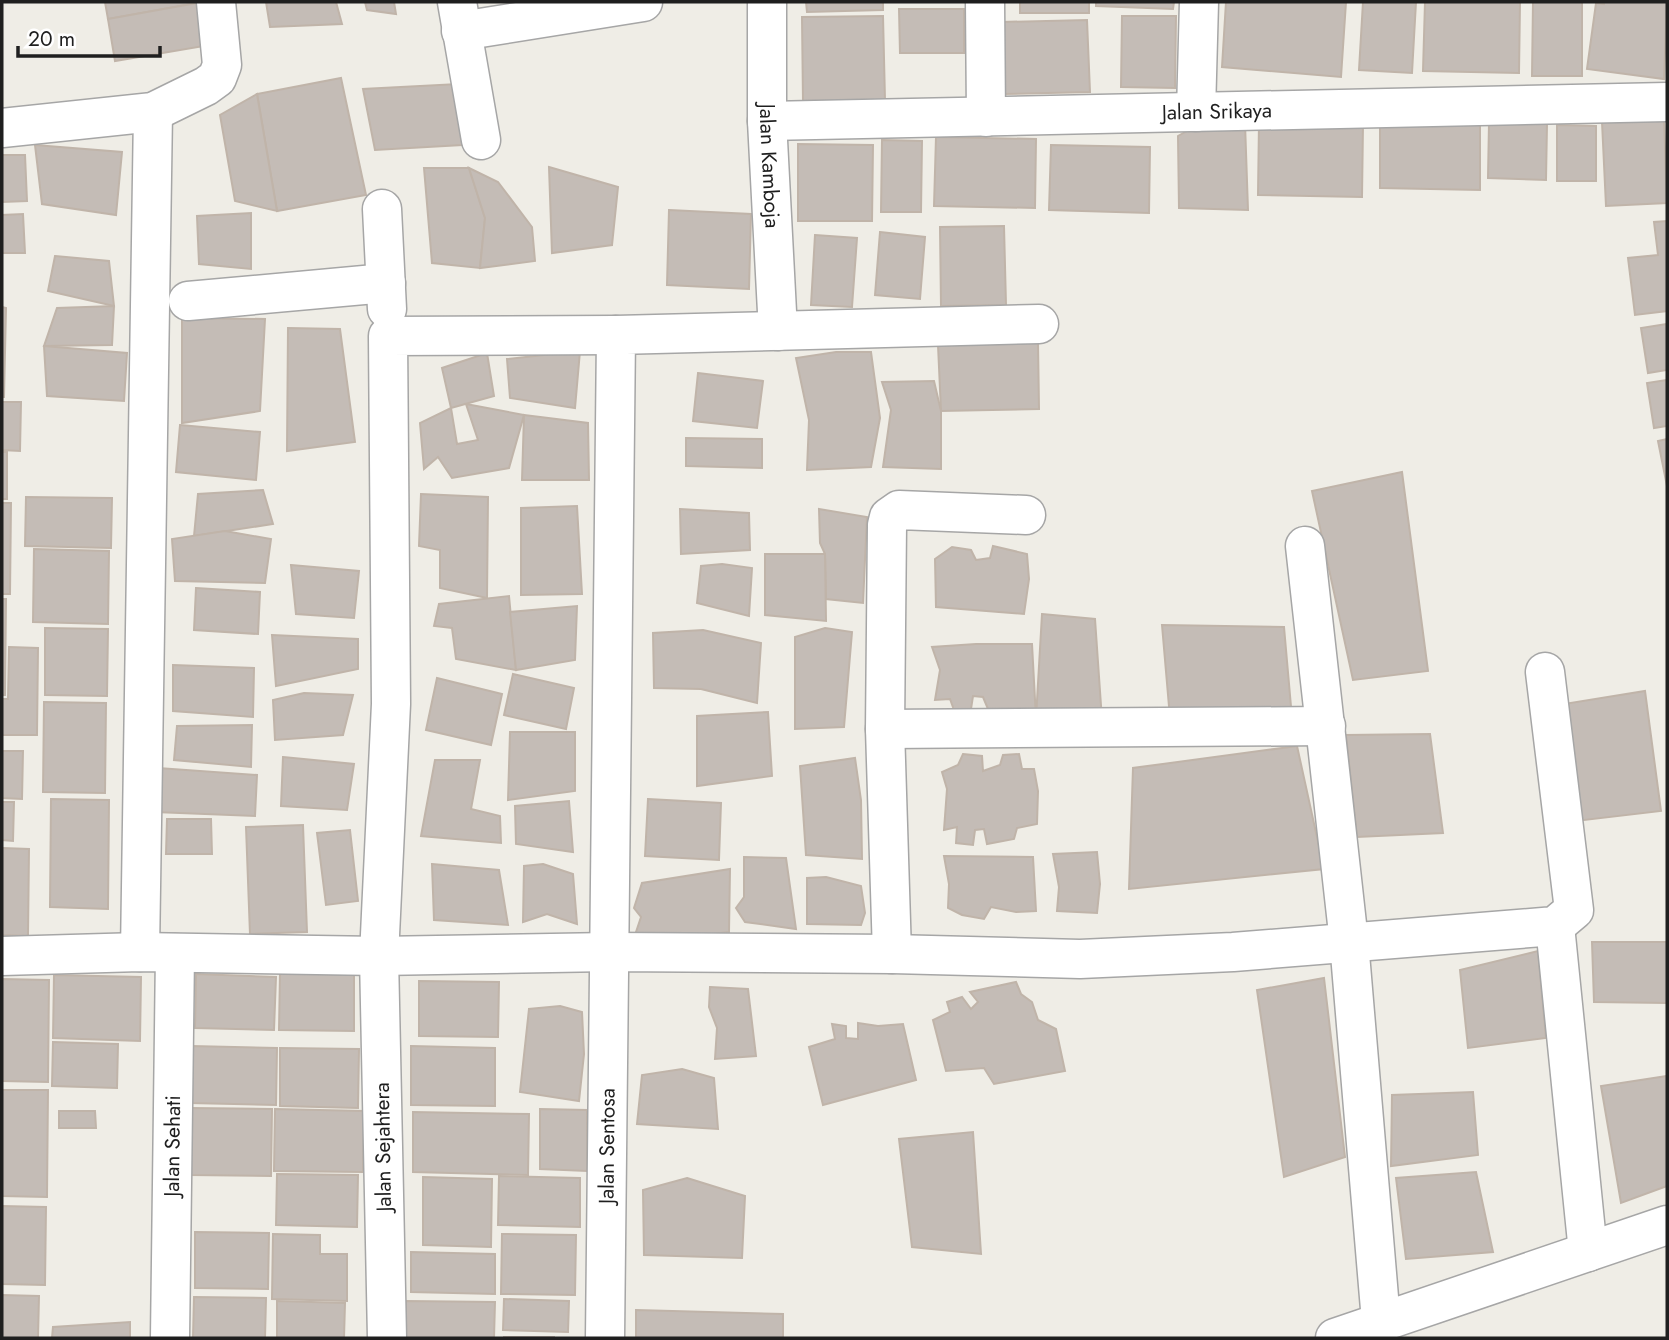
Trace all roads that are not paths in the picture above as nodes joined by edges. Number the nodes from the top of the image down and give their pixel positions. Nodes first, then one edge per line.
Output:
1 (216, 2) edge
2 (643, 2) edge
3 (768, 2) edge
4 (985, 2) edge
5 (1199, 2) edge
6 (459, 16) edge
7 (1667, 102) edge
8 (153, 112) junction
9 (1196, 112) junction
10 (986, 117) junction
11 (767, 121) junction
12 (2, 128) edge
13 (481, 140) dead end
14 (382, 209) dead end
15 (386, 283) junction
16 (188, 301) dead end
17 (1039, 324) dead end
18 (778, 331) junction
19 (616, 335) junction
20 (388, 336) junction
21 (1026, 515) dead end
22 (1305, 545) dead end
23 (1545, 672) dead end
24 (1326, 726) junction
25 (885, 729) junction
26 (1555, 926) junction
27 (1349, 942) junction
28 (609, 952) junction
29 (157, 953) junction
30 (892, 954) junction
31 (2, 956) edge
32 (379, 956) junction
33 (1667, 1225) edge
34 (1588, 1252) junction
35 (1381, 1321) junction
36 (170, 1338) edge
37 (387, 1338) edge
38 (605, 1338) edge
39 (1335, 1338) edge

1 - 8 street
2 - 6 street
3 - 11 street, Jalan Kamboja
4 - 10 street
5 - 9 street
6 - 13 street
7 - 9 street, Jalan Srikaya
8 - 12 street
8 - 29 street, Jalan Sehati
9 - 10 street, Jalan Srikaya
10 - 11 street, Jalan Srikaya
11 - 18 street, Jalan Kamboja
14 - 15 street, Jalan Sejahtera
15 - 16 street
15 - 20 street, Jalan Sejahtera
17 - 18 street
18 - 19 street
19 - 20 street
19 - 28 street, Jalan Sentosa
20 - 32 street, Jalan Sejahtera
21 - 25 street
22 - 24 street
23 - 26 street
24 - 25 street
24 - 27 street
25 - 30 street
26 - 27 street
26 - 34 street
27 - 30 street
27 - 35 street
28 - 30 street
28 - 32 street
28 - 38 street, Jalan Sentosa
29 - 31 street
29 - 32 street
29 - 36 street, Jalan Sehati
32 - 37 street, Jalan Sejahtera
33 - 34 street
34 - 35 street
35 - 39 street

